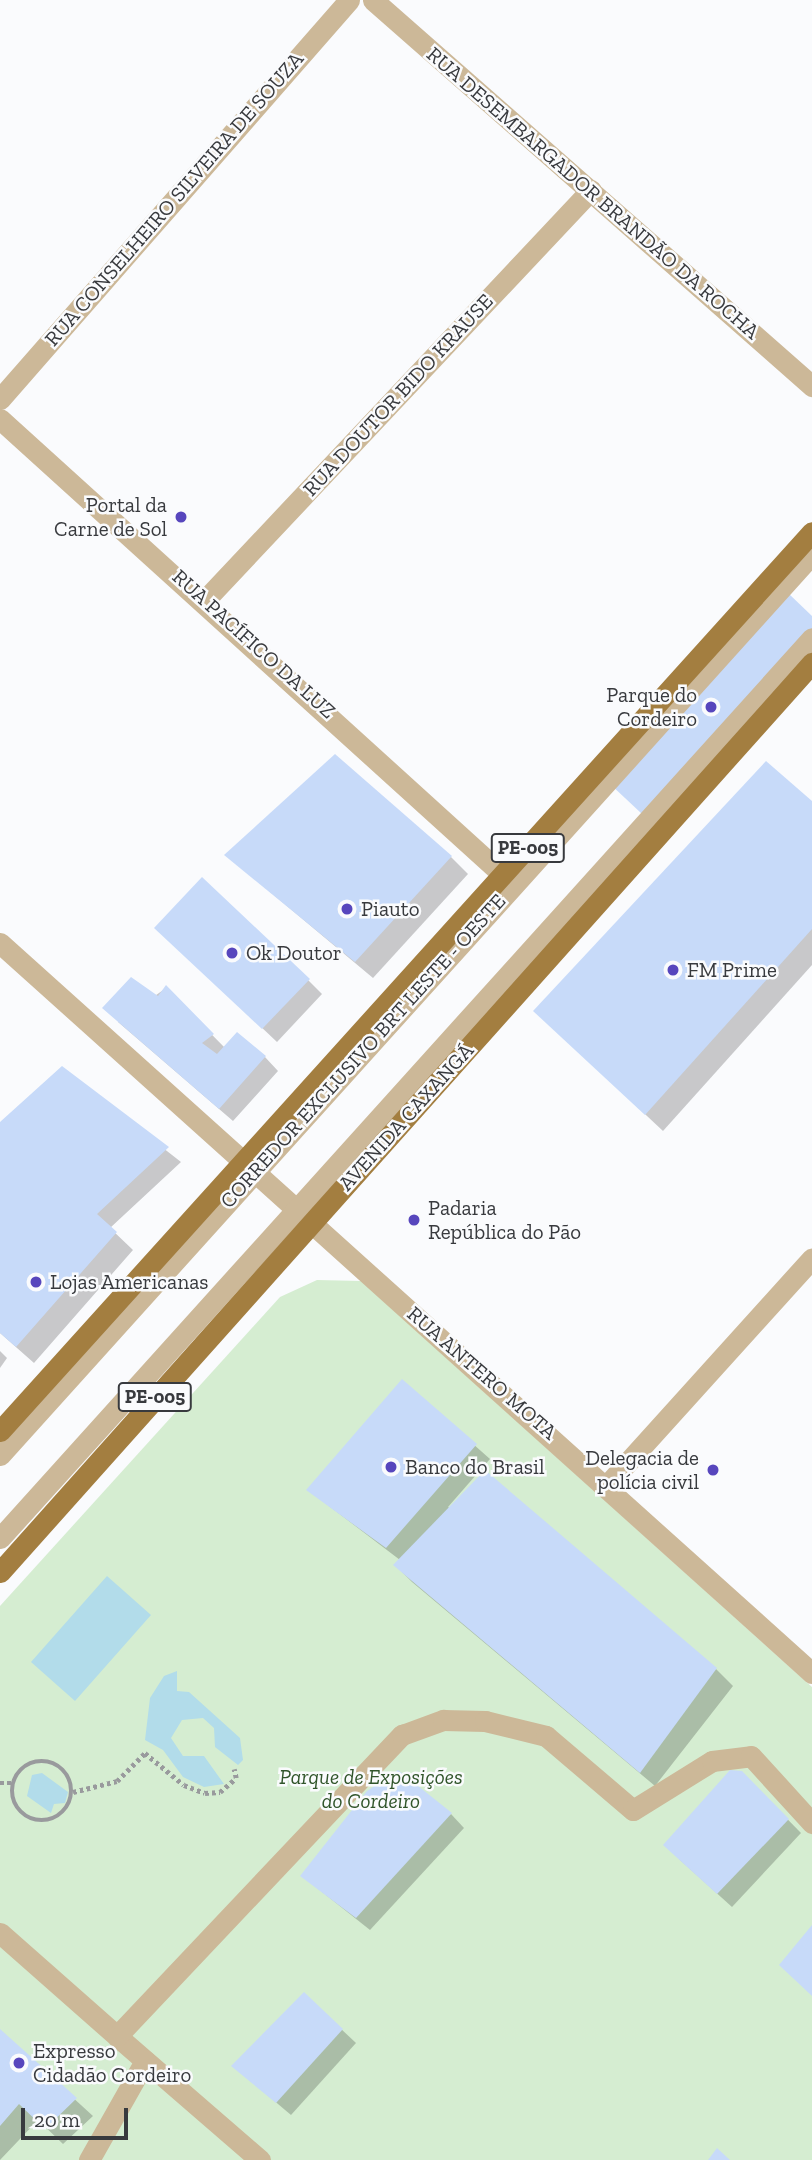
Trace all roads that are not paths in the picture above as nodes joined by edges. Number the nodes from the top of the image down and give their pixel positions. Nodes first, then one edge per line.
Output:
1 (349, 0) edge
2 (373, 0) edge
3 (590, 190) junction
4 (812, 386) edge
5 (0, 399) edge
6 (0, 419) edge
7 (812, 532) edge
8 (812, 554) edge
9 (205, 600) junction
10 (812, 638) edge
11 (812, 663) edge
12 (503, 875) junction
13 (0, 943) edge
14 (248, 1167) junction
15 (304, 1216) junction
16 (812, 1258) edge
17 (0, 1431) edge
18 (0, 1455) edge
19 (608, 1484) junction
20 (0, 1538) edge
21 (0, 1572) edge
22 (812, 1673) edge
23 (812, 1823) edge
24 (0, 1933) edge
25 (117, 2036) junction
26 (145, 2061) junction
27 (89, 2160) edge
28 (260, 2160) edge

1 - 5 street, RUA CONSELHEIRO SILVEIRA DE SOUZA
2 - 3 street, RUA DESEMBARGADOR BRANDÃO DA ROCHA
3 - 4 street, RUA DESEMBARGADOR BRANDÃO DA ROCHA
3 - 9 street, RUA DOUTOR BIDO KRAUSE
6 - 9 street, RUA PACÍFICO DA LUZ
7 - 12 main road, PE-005
8 - 14 street, CORREDOR EXCLUSIVO BRT LESTE - OESTE
9 - 12 street, RUA PACÍFICO DA LUZ
10 - 15 street
11 - 15 main road, AVENIDA CAXANGÁ / PE-005
12 - 14 main road, PE-005
13 - 14 street, RUA ANTERO MOTA
14 - 15 street, RUA ANTERO MOTA
14 - 17 main road, PE-005
14 - 18 street, CORREDOR EXCLUSIVO BRT LESTE - OESTE
15 - 19 street, RUA ANTERO MOTA
15 - 20 street
15 - 21 main road, AVENIDA CAXANGÁ / PE-005
16 - 19 street
19 - 22 street, RUA ANTERO MOTA
23 - 25 street
24 - 25 street
25 - 26 street
26 - 27 street
26 - 28 street

